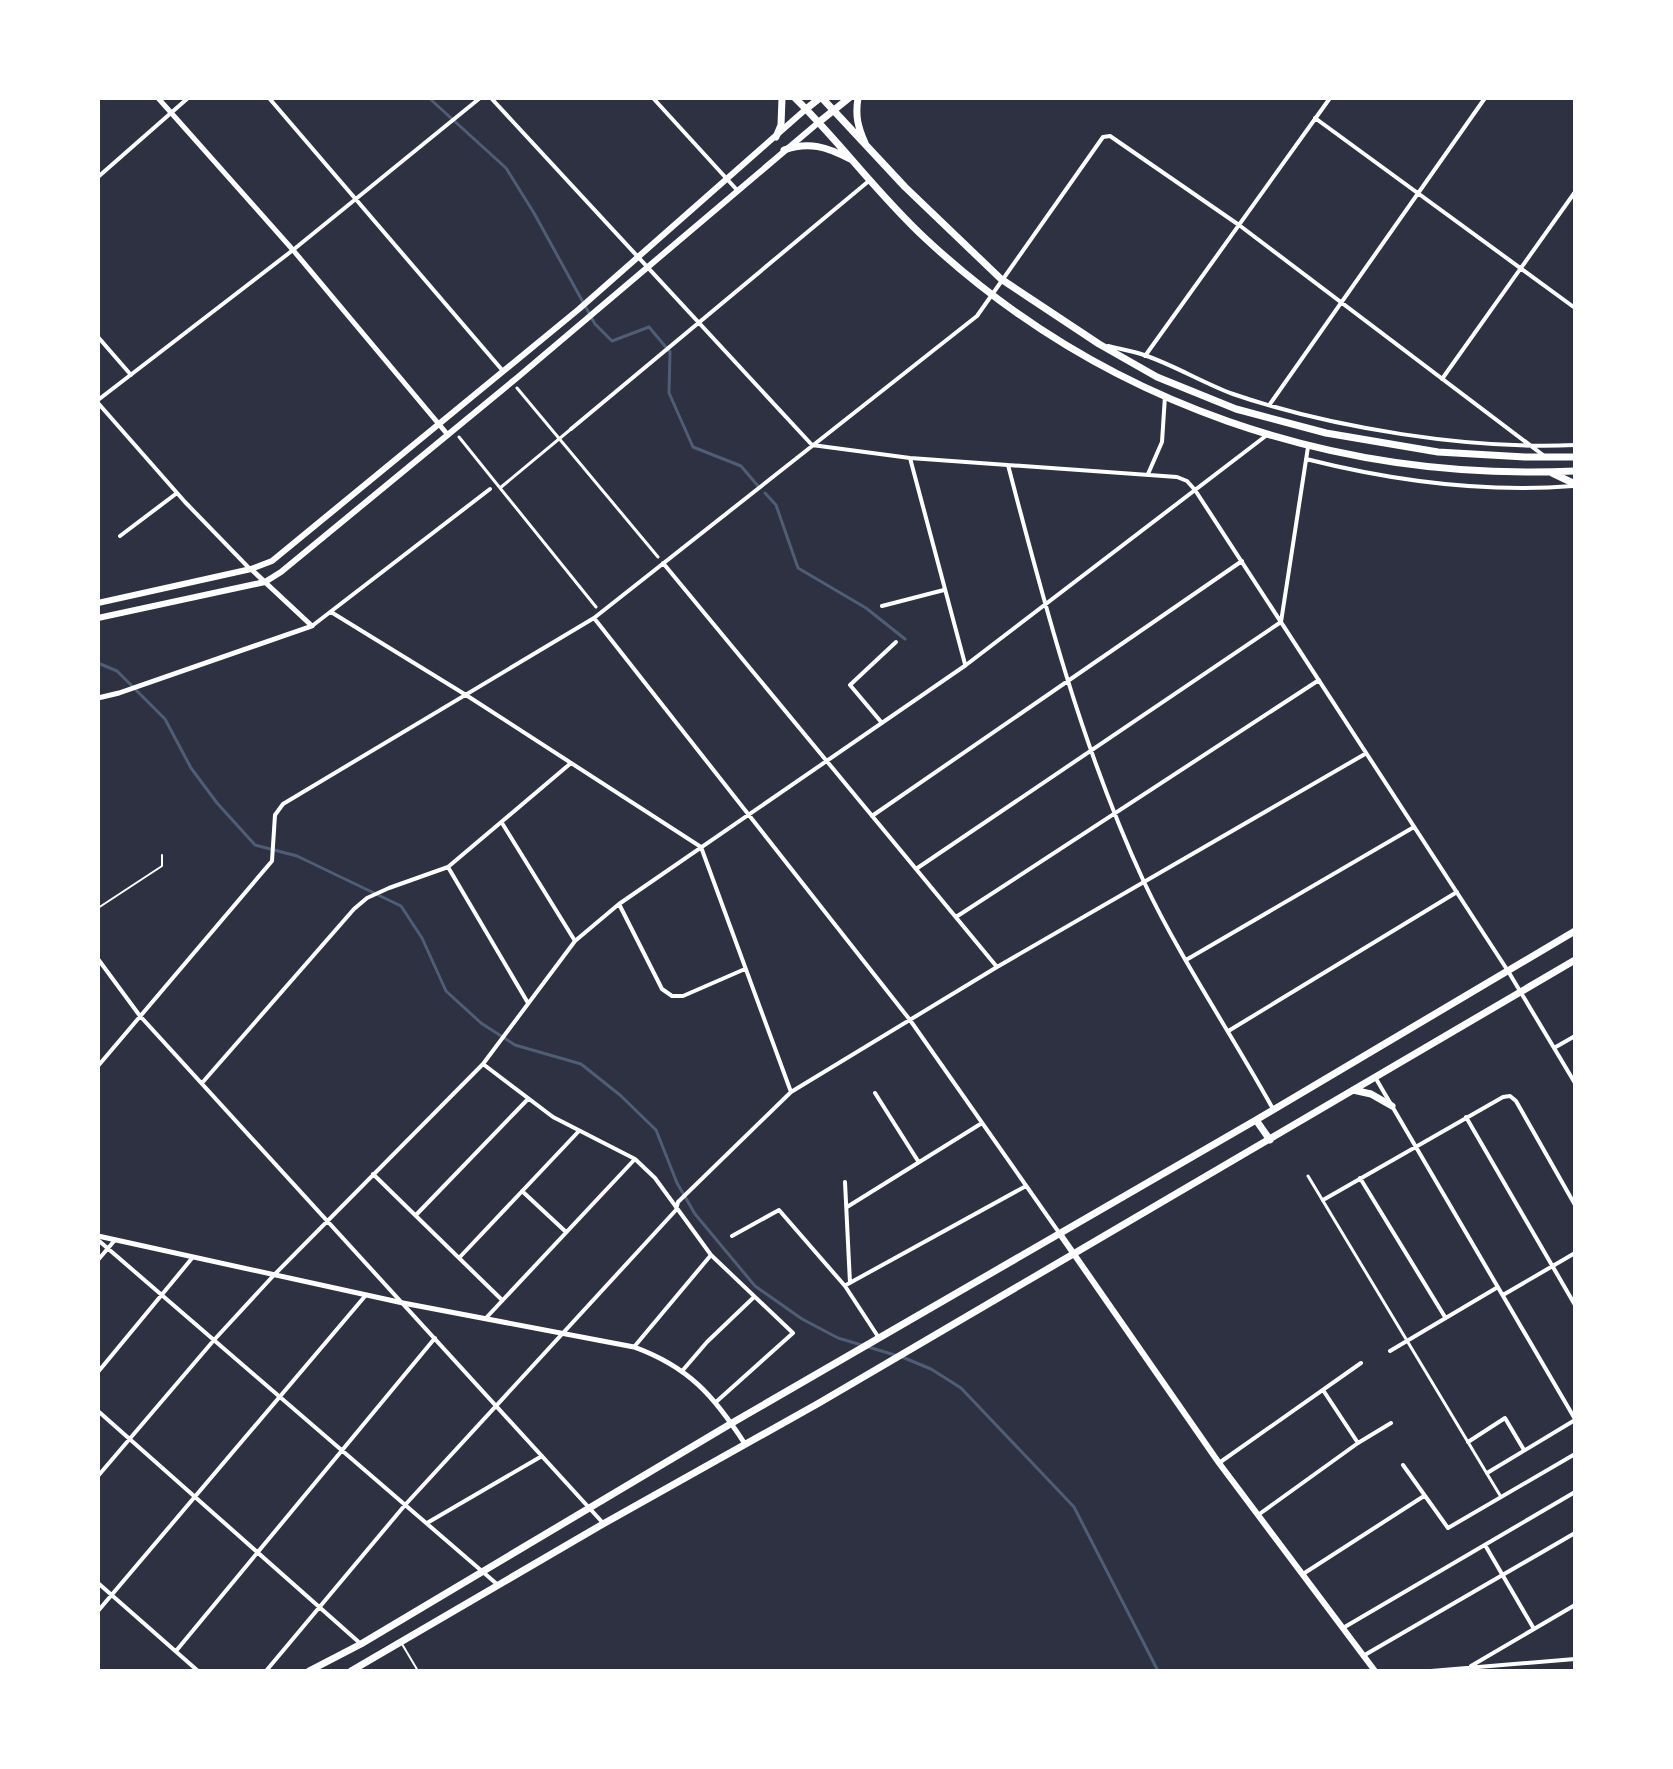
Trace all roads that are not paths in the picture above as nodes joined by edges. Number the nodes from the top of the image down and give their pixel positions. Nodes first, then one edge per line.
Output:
1 (158, 98) edge
2 (188, 98) edge
3 (269, 98) edge
4 (480, 98) edge
5 (491, 98) edge
6 (653, 98) edge
7 (782, 98) edge
8 (795, 98) edge
9 (821, 98) edge
10 (849, 98) edge
11 (858, 98) edge
12 (1330, 98) edge
13 (1485, 98) edge
14 (806, 109) junction
15 (833, 111) junction
16 (172, 113) junction
17 (1315, 118) junction
18 (819, 122) junction
19 (776, 137) junction
20 (868, 149) junction
21 (784, 150) junction
22 (855, 162) junction
23 (98, 177) edge
24 (728, 180) junction
25 (871, 180) junction
26 (737, 190) junction
27 (1575, 192) edge
28 (1418, 193) junction
29 (356, 198) junction
30 (1239, 225) junction
31 (293, 250) junction
32 (639, 256) junction
33 (649, 267) junction
34 (1520, 268) junction
35 (1001, 279) junction
36 (991, 295) junction
37 (1341, 302) junction
38 (583, 305) junction
39 (1575, 308) edge
40 (591, 316) junction
41 (700, 322) junction
42 (98, 337) edge
43 (1099, 344) junction
44 (1145, 356) junction
45 (503, 371) junction
46 (131, 375) junction
47 (1442, 379) junction
48 (517, 388) dead end
49 (1165, 396) junction
50 (98, 402) edge
51 (1270, 404) junction
52 (439, 424) junction
53 (571, 429) joint
54 (448, 435) junction
55 (1267, 435) junction
56 (459, 437) dead end
57 (559, 439) junction
58 (812, 445) junction
59 (1575, 445) edge
60 (1308, 447) junction
61 (1532, 447) junction
62 (1545, 457) junction
63 (1575, 457) edge
64 (910, 458) junction
65 (1306, 459) junction
66 (1008, 465) junction
67 (1575, 471) edge
68 (1551, 472) junction
69 (1147, 475) junction
70 (1575, 485) edge
71 (500, 488) junction
72 (490, 489) dead end
73 (1195, 490) junction
74 (177, 493) junction
75 (120, 536) dead end
76 (658, 557) dead end
77 (1242, 561) junction
78 (663, 563) junction
79 (251, 569) junction
80 (265, 582) junction
81 (944, 590) junction
82 (98, 603) edge
83 (882, 606) dead end
84 (596, 607) dead end
85 (1045, 607) junction
86 (331, 612) junction
87 (98, 618) edge
88 (594, 618) junction
89 (1281, 622) junction
90 (312, 626) junction
91 (896, 642) dead end
92 (966, 665) junction
93 (1319, 680) junction
94 (1067, 682) junction
95 (466, 695) junction
96 (98, 698) edge
97 (882, 723) junction
98 (1091, 751) junction
99 (1366, 753) junction
100 (827, 761) junction
101 (571, 763) junction
102 (748, 814) junction
103 (1115, 814) junction
104 (872, 816) junction
105 (502, 823) junction
106 (1414, 827) junction
107 (701, 847) junction
108 (162, 855) dead end
109 (448, 867) junction
110 (916, 869) junction
111 (1145, 883) junction
112 (1457, 892) junction
113 (619, 904) junction
114 (98, 908) edge
115 (956, 918) junction
116 (1575, 931) edge
117 (575, 941) junction
118 (98, 959) edge
119 (1186, 960) junction
120 (1575, 960) edge
121 (997, 967) junction
122 (745, 968) junction
123 (1508, 971) junction
124 (1521, 992) junction
125 (528, 1003) junction
126 (140, 1016) junction
127 (910, 1020) junction
128 (1229, 1031) junction
129 (1575, 1036) edge
130 (1554, 1048) junction
131 (483, 1064) junction
132 (98, 1066) edge
133 (1375, 1077) junction
134 (202, 1083) junction
135 (1575, 1083) edge
136 (1351, 1090) junction
137 (791, 1092) junction
138 (875, 1093) dead end
139 (528, 1099) junction
140 (1392, 1106) junction
141 (1273, 1109) junction
142 (1466, 1117) junction
143 (1256, 1120) junction
144 (982, 1123) junction
145 (578, 1132) junction
146 (1270, 1140) junction
147 (1415, 1145) junction
148 (635, 1159) junction
149 (918, 1161) junction
150 (373, 1174) junction
151 (1308, 1176) dead end
152 (1360, 1178) junction
153 (845, 1182) dead end
154 (1026, 1186) junction
155 (522, 1191) junction
156 (1323, 1200) junction
157 (1575, 1205) edge
158 (847, 1207) junction
159 (676, 1210) junction
160 (416, 1215) junction
161 (327, 1221) junction
162 (566, 1232) junction
163 (1060, 1234) junction
164 (732, 1236) dead end
165 (98, 1238) edge
166 (115, 1240) junction
167 (108, 1248) junction
168 (1575, 1253) edge
169 (1073, 1254) junction
170 (711, 1255) junction
171 (193, 1257) junction
172 (459, 1258) junction
173 (98, 1260) edge
174 (1553, 1266) junction
175 (274, 1275) junction
176 (848, 1284) junction
177 (1498, 1287) junction
178 (162, 1295) junction
179 (366, 1295) junction
180 (1503, 1295) junction
181 (753, 1298) junction
182 (502, 1300) junction
183 (403, 1303) junction
184 (1575, 1305) edge
185 (1445, 1317) junction
186 (485, 1318) junction
187 (562, 1333) junction
188 (435, 1338) junction
189 (214, 1340) junction
190 (877, 1340) junction
191 (1406, 1341) junction
192 (634, 1347) junction
193 (1390, 1351) dead end
194 (1361, 1363) dead end
195 (683, 1370) junction
196 (98, 1372) edge
197 (1323, 1390) junction
198 (280, 1397) junction
199 (716, 1402) junction
200 (497, 1406) junction
201 (98, 1411) edge
202 (1575, 1420) edge
203 (732, 1423) junction
204 (1391, 1423) dead end
205 (129, 1438) junction
206 (1468, 1442) junction
207 (1358, 1443) junction
208 (746, 1445) junction
209 (1524, 1450) junction
210 (342, 1451) junction
211 (1575, 1454) edge
212 (542, 1456) junction
213 (1219, 1463) junction
214 (1403, 1465) dead end
215 (1487, 1473) junction
216 (98, 1476) edge
217 (1575, 1492) edge
218 (1424, 1496) junction
219 (195, 1497) junction
220 (1501, 1497) junction
221 (405, 1505) junction
222 (590, 1508) junction
223 (1258, 1515) junction
224 (426, 1523) junction
225 (603, 1524) junction
226 (1575, 1533) edge
227 (1485, 1545) junction
228 (258, 1553) junction
229 (482, 1571) junction
230 (1303, 1574) junction
231 (1502, 1575) junction
232 (98, 1583) edge
233 (498, 1585) junction
234 (112, 1595) junction
235 (1575, 1605) edge
236 (320, 1608) junction
237 (98, 1611) edge
238 (1343, 1628) junction
239 (1534, 1629) junction
240 (402, 1643) junction
241 (361, 1644) junction
242 (176, 1651) junction
243 (1363, 1656) junction
244 (1575, 1659) edge
245 (1469, 1667) junction
246 (198, 1671) edge
247 (266, 1671) edge
248 (309, 1671) edge
249 (351, 1671) edge
250 (418, 1671) edge
251 (1375, 1671) edge
252 (1431, 1671) edge

1 - 16 street
2 - 16 street
3 - 29 street
4 - 29 street
5 - 32 street
6 - 24 street
7 - 19 main road
8 - 14 main road
9 - 14 main road
9 - 15 main road
10 - 15 main road
11 - 20 main road
12 - 17 street
13 - 28 street
14 - 18 main road
14 - 19 main road
15 - 18 main road
15 - 20 main road
16 - 23 street
16 - 31 street
17 - 28 street
17 - 30 street
18 - 21 main road
18 - 22 main road
19 - 24 main road
20 - 35 main road
21 - 22 main road
21 - 26 main road
22 - 25 main road
24 - 26 street
24 - 32 main road
25 - 36 main road
25 - 41 street
26 - 33 main road
27 - 34 street
28 - 34 street
28 - 37 street
29 - 31 street
29 - 45 street
30 - 35 street
30 - 37 street
30 - 44 street
31 - 46 street
31 - 52 street
32 - 33 street
32 - 38 main road
33 - 40 main road
33 - 41 street
34 - 39 street
34 - 47 street
35 - 36 street
35 - 43 main road
36 - 49 main road
36 - 58 street
37 - 47 street
37 - 51 street
38 - 40 main road
38 - 45 main road
40 - 54 main road
41 - 53 street
41 - 58 street
42 - 46 street
43 - 44 street
43 - 62 main road
44 - 51 street
45 - 52 main road
46 - 50 street
47 - 61 street
48 - 57 street
49 - 55 main road
49 - 69 street
50 - 74 street
51 - 61 street
52 - 54 street
52 - 79 main road
53 - 57 street
54 - 80 main road
55 - 60 main road
55 - 73 street
56 - 71 street
57 - 71 street
57 - 76 street
58 - 64 street
58 - 78 street
59 - 61 street
60 - 65 street
60 - 68 main road
61 - 62 street
62 - 63 main road
64 - 66 street
64 - 81 street
65 - 70 street
65 - 89 street
66 - 69 street
66 - 85 street
67 - 68 main road
68 - 70 main road
69 - 73 street
71 - 84 street
72 - 86 street
73 - 77 street
73 - 85 street
74 - 75 street
74 - 79 street
77 - 89 street
77 - 94 street
78 - 88 street
78 - 100 street
79 - 80 street
79 - 82 main road
80 - 87 main road
80 - 90 street
81 - 83 street
81 - 92 street
85 - 92 street
85 - 94 street
86 - 90 street
86 - 95 street
88 - 95 street
88 - 102 street
89 - 93 street
89 - 98 street
90 - 96 street
91 - 97 street
92 - 97 street
93 - 99 street
93 - 103 street
94 - 98 street
94 - 104 street
95 - 101 street
95 - 126 street
97 - 100 street
98 - 103 street
98 - 110 street
99 - 106 street
99 - 111 street
100 - 102 street
100 - 104 street
101 - 105 street
101 - 107 street
102 - 107 street
102 - 127 street
103 - 111 street
103 - 115 street
104 - 110 street
105 - 109 street
105 - 117 street
106 - 112 street
106 - 119 street
107 - 113 street
107 - 122 street
108 - 114 lane
109 - 125 street
109 - 134 street
110 - 115 street
111 - 119 street
111 - 121 street
112 - 123 street
112 - 128 street
113 - 117 street
113 - 122 street
115 - 121 street
116 - 123 main road
117 - 125 street
118 - 126 street
119 - 128 street
120 - 124 main road
121 - 127 street
122 - 137 street
123 - 124 street
123 - 141 main road
124 - 130 street
124 - 133 main road
125 - 131 street
126 - 132 street
126 - 134 street
127 - 137 street
127 - 144 street
128 - 141 street
129 - 130 street
130 - 135 street
131 - 139 street
131 - 150 street
133 - 136 main road
133 - 140 street
134 - 161 street
136 - 140 main road
136 - 146 main road
137 - 159 street
138 - 149 street
139 - 145 street
139 - 160 street
140 - 147 street
141 - 143 main road
142 - 147 street
142 - 157 street
142 - 174 street
143 - 146 main road
143 - 163 main road
144 - 149 street
144 - 154 street
145 - 148 street
145 - 155 street
146 - 169 main road
147 - 152 street
147 - 177 street
148 - 159 street
148 - 162 street
149 - 158 street
150 - 160 street
150 - 161 street
151 - 156 street
152 - 156 street
152 - 185 street
153 - 158 street
154 - 163 street
154 - 176 street
155 - 162 street
155 - 172 street
156 - 191 street
158 - 176 street
159 - 170 street
159 - 187 street
160 - 172 street
161 - 175 street
161 - 183 street
162 - 182 street
163 - 169 main road
163 - 190 main road
164 - 176 street
165 - 166 street
165 - 167 street
166 - 167 street
166 - 171 street
167 - 173 street
167 - 178 street
168 - 174 street
169 - 208 main road
169 - 213 main road
170 - 181 street
170 - 192 street
171 - 175 street
171 - 178 street
172 - 182 street
174 - 180 street
174 - 184 street
175 - 179 street
175 - 189 street
176 - 190 street
177 - 180 street
177 - 185 street
178 - 189 street
178 - 196 street
179 - 183 street
179 - 198 street
180 - 202 street
181 - 195 street
181 - 199 street
182 - 186 street
183 - 186 street
183 - 188 street
185 - 191 street
186 - 187 street
187 - 192 street
187 - 200 street
188 - 200 street
188 - 210 street
189 - 198 street
189 - 205 street
190 - 203 main road
191 - 193 street
191 - 206 street
192 - 195 street
194 - 197 street
195 - 199 street
197 - 207 street
197 - 213 street
198 - 210 street
198 - 219 street
199 - 203 street
200 - 212 street
200 - 221 street
201 - 205 street
202 - 209 street
203 - 208 street
203 - 222 main road
204 - 207 street
205 - 216 street
205 - 219 street
206 - 209 street
206 - 215 street
207 - 223 street
208 - 225 main road
209 - 215 street
210 - 221 street
210 - 228 street
211 - 220 street
212 - 222 street
212 - 224 street
213 - 223 main road
214 - 218 street
215 - 220 street
217 - 227 street
218 - 220 street
218 - 230 street
219 - 228 street
219 - 234 street
221 - 224 street
221 - 236 street
222 - 225 street
222 - 229 main road
223 - 230 main road
224 - 229 street
225 - 233 main road
226 - 231 street
227 - 231 street
227 - 238 street
228 - 236 street
228 - 242 street
229 - 233 street
229 - 241 main road
230 - 238 main road
231 - 239 street
231 - 243 street
232 - 234 street
233 - 240 main road
234 - 237 street
234 - 242 street
235 - 239 street
236 - 241 street
236 - 247 street
238 - 243 main road
239 - 245 street
240 - 249 main road
240 - 250 lane
241 - 248 main road
242 - 246 street
243 - 251 main road
244 - 245 street
245 - 252 street

